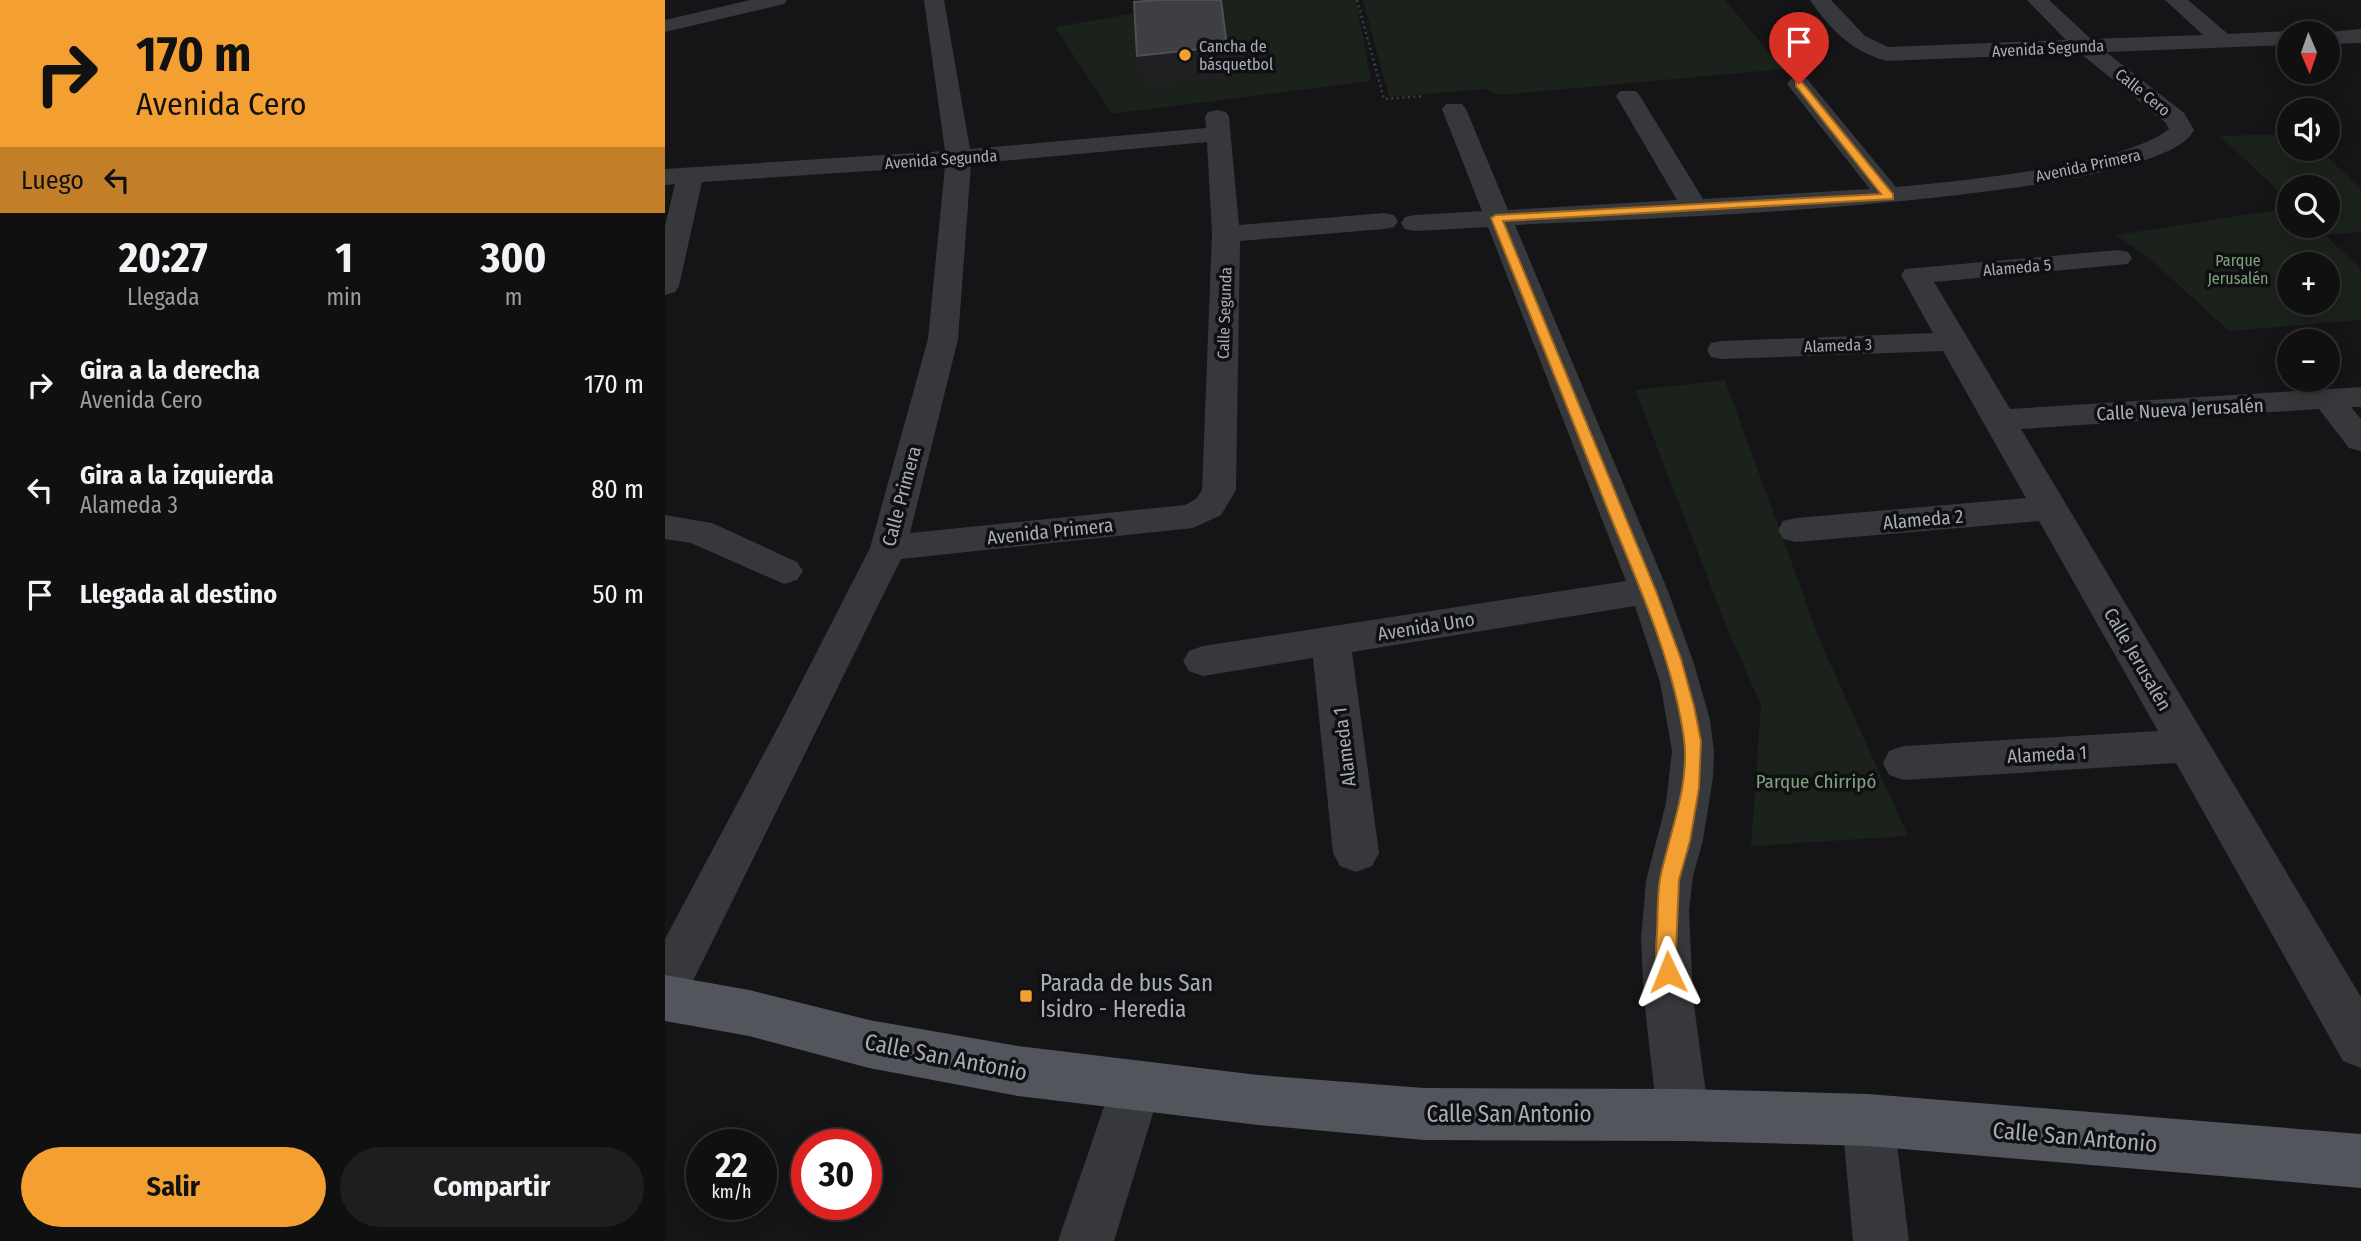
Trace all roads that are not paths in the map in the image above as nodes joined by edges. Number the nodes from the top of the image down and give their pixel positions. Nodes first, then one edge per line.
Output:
1 (777, 0) edge
2 (934, 0) edge
3 (1820, 0) edge
4 (2038, 0) edge
5 (2175, 0) edge
6 (665, 26) edge
7 (2361, 36) edge
8 (2340, 37) edge
9 (2277, 38) edge
10 (2221, 39) junction
11 (2085, 46) junction
12 (1799, 84) dead end
13 (1628, 96) dead end
14 (1454, 109) road end
15 (1217, 126) joint
16 (2181, 132) joint
17 (959, 158) junction
18 (678, 177) edge
19 (1889, 197) junction
20 (1694, 205) junction
21 (1496, 218) junction
22 (1384, 221) dead end
23 (1415, 223) dead end
24 (1226, 234) junction
25 (2118, 258) dead end
26 (1915, 275) joint
27 (665, 286) edge
28 (1953, 341) junction
29 (1722, 350) dead end
30 (2361, 397) edge
31 (2328, 400) junction
32 (1999, 420) junction
33 (2361, 441) edge
34 (1209, 507) joint
35 (2050, 508) junction
36 (665, 527) edge
37 (1796, 530) dead end
38 (888, 548) junction
39 (784, 571) dead end
40 (1649, 591) junction
41 (1331, 640) junction
42 (1203, 661) dead end
43 (2189, 746) junction
44 (1905, 763) dead end
45 (1356, 853) dead end
46 (665, 987) edge
47 (665, 998) edge
48 (2361, 1044) edge
49 (1135, 1087) junction
50 (1683, 1115) junction
51 (1868, 1120) junction
52 (2361, 1161) edge
53 (1086, 1241) edge
54 (1881, 1241) edge

1 - 6 street
2 - 17 street, Calle Primera
3 - 11 street, Avenida Segunda
4 - 11 street, Calle Cero
5 - 10 street
7 - 8 street
9 - 10 street, Avenida Segunda
10 - 11 street, Avenida Segunda
11 - 16 street, Calle Cero
12 - 19 street
13 - 20 street
14 - 21 street
15 - 17 street, Avenida Segunda
15 - 24 street, Calle Segunda
16 - 19 street, Avenida Primera
17 - 18 street, Avenida Segunda
17 - 38 street, Calle Primera
18 - 27 street
19 - 20 street, Avenida Primera
20 - 21 street, Avenida Primera
21 - 23 street, Avenida Primera
21 - 40 street
22 - 24 street
24 - 34 street, Calle Segunda
25 - 26 street, Alameda 5
26 - 28 street, Calle Jerusalén
28 - 29 street, Alameda 3
28 - 32 street, Calle Jerusalén
30 - 31 street, Calle Nueva Jerusalén
31 - 32 street, Calle Nueva Jerusalén
31 - 33 street
32 - 35 street, Calle Jerusalén
34 - 38 street, Avenida Primera
35 - 37 street, Alameda 2
35 - 43 street, Calle Jerusalén
36 - 39 street
38 - 46 street, Calle Primera
40 - 41 street, Avenida Uno
40 - 50 street
41 - 42 street, Avenida Uno
41 - 45 street, Alameda 1
43 - 44 street, Alameda 1
43 - 48 street, Calle Jerusalén
47 - 49 main road, Calle San Antonio
49 - 50 main road, Calle San Antonio
49 - 53 street
50 - 51 main road, Calle San Antonio
51 - 52 main road, Calle San Antonio
51 - 54 street

